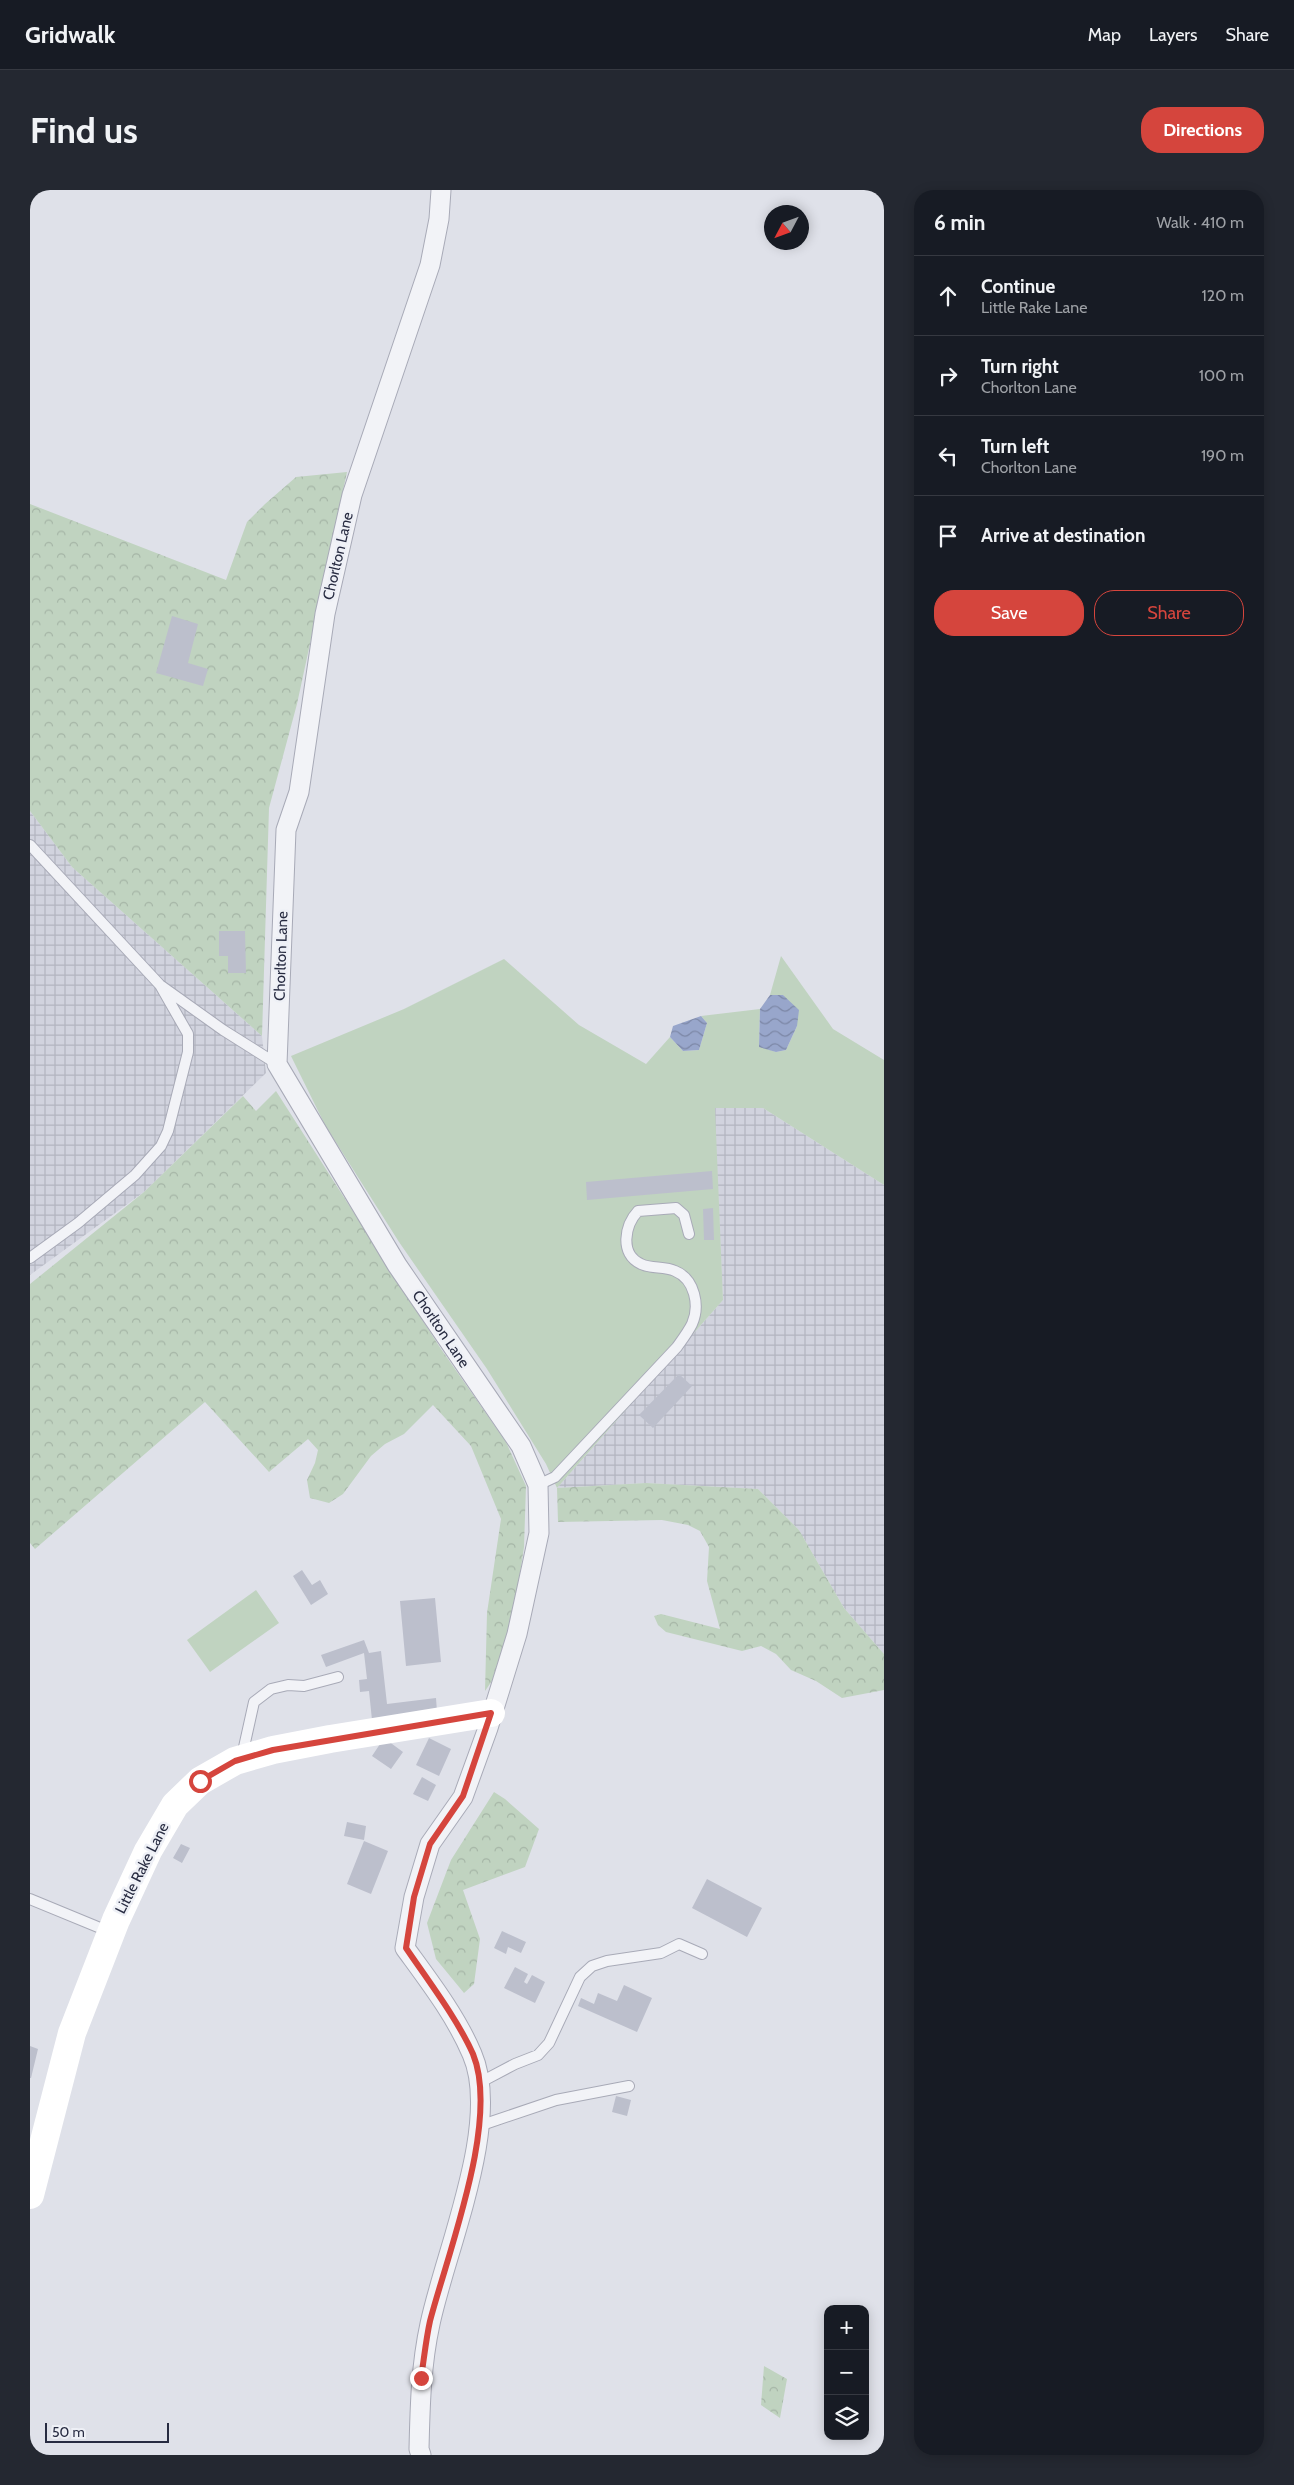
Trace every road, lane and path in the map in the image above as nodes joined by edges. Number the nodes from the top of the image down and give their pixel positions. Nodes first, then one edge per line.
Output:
1 (441, 190) edge
2 (30, 845) edge
3 (160, 985) junction
4 (277, 1064) junction
5 (689, 1234) dead end
6 (30, 1258) edge
7 (538, 1485) junction
8 (338, 1677) dead end
9 (491, 1713) junction
10 (241, 1759) junction
11 (30, 1899) edge
12 (111, 1932) junction
13 (702, 1954) dead end
14 (479, 2083) junction
15 (628, 2086) dead end
16 (479, 2126) junction
17 (34, 2164) edge
18 (30, 2195) edge
19 (421, 2455) edge

1 - 4 street, Chorlton Lane
2 - 3 lane
3 - 4 lane
3 - 6 lane
4 - 7 street, Chorlton Lane
5 - 7 lane
7 - 9 street, Chorlton Lane
8 - 10 lane
9 - 10 street, Little Rake Lane
9 - 14 street, Chorlton Lane
10 - 12 street, Little Rake Lane
11 - 12 lane
12 - 17 street, Little Rake Lane
13 - 14 lane
14 - 16 street, Chorlton Lane
15 - 16 lane
16 - 19 street, Chorlton Lane
17 - 18 street, Little Rake Lane

